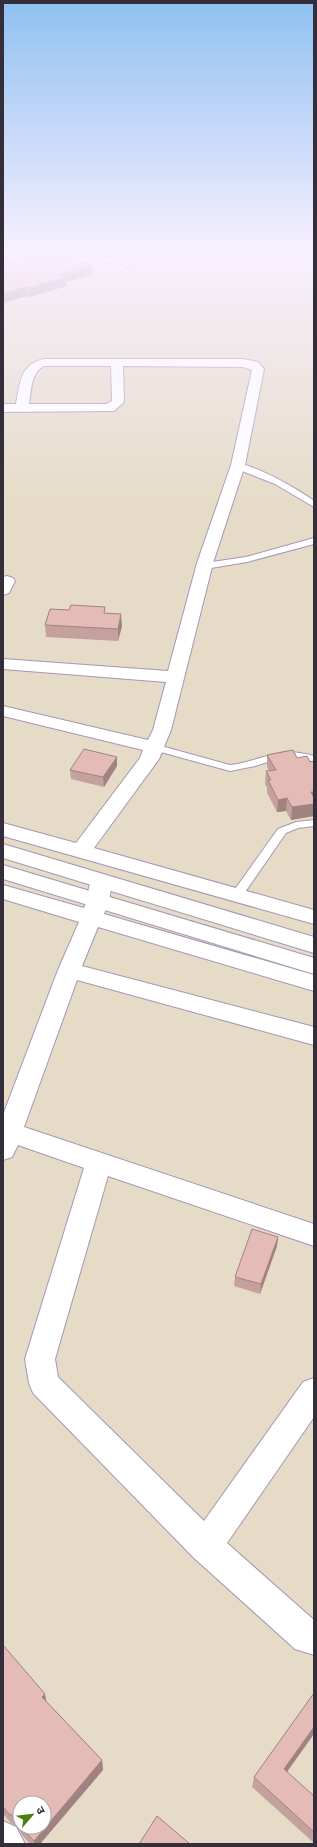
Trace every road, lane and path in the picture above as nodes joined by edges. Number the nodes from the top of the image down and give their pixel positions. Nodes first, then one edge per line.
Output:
1 (117, 363) junction
2 (3, 408) edge
3 (22, 408) junction
4 (237, 466) junction
5 (314, 505) edge
6 (314, 541) edge
7 (205, 566) junction
8 (3, 664) edge
9 (176, 677) junction
10 (3, 711) edge
11 (154, 747) junction
12 (314, 758) edge
13 (314, 823) edge
14 (3, 829) edge
15 (3, 851) edge
16 (81, 851) junction
17 (3, 872) edge
18 (3, 892) edge
19 (236, 895) junction
20 (97, 900) junction
21 (314, 917) edge
22 (314, 945) edge
23 (314, 966) edge
24 (69, 970) junction
25 (314, 983) edge
26 (314, 1036) edge
27 (6, 1141) edge
28 (99, 1162) junction
29 (314, 1235) edge
30 (314, 1392) edge
31 (206, 1546) junction
32 (314, 1638) edge
33 (3, 1840) edge
34 (6, 1844) edge

1 - 3 street
1 - 3 street
1 - 4 street
2 - 3 street
4 - 5 lane
4 - 7 street
6 - 7 lane
7 - 9 street
8 - 9 street
9 - 11 street
10 - 11 street
11 - 12 lane
11 - 16 street
13 - 19 lane
14 - 16 street
15 - 20 street
16 - 19 street
17 - 20 street
18 - 20 street
19 - 21 street
20 - 22 street
20 - 23 street
20 - 24 street
20 - 25 street
24 - 26 street
24 - 27 street
27 - 28 street
28 - 29 street
28 - 31 street
30 - 31 street
31 - 32 street
33 - 34 street

